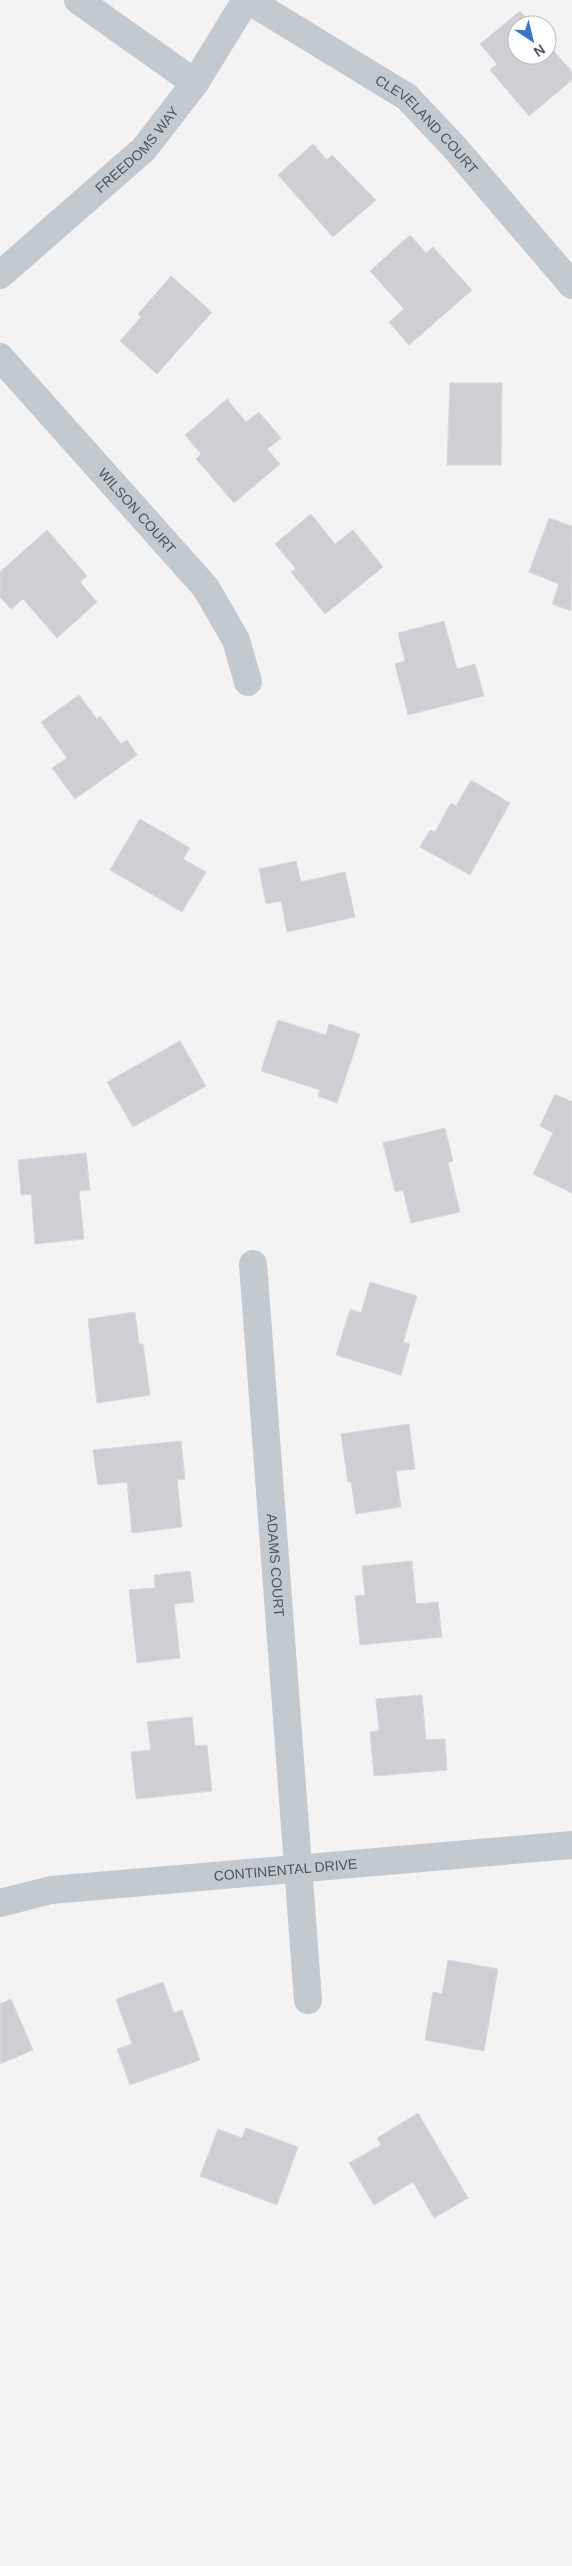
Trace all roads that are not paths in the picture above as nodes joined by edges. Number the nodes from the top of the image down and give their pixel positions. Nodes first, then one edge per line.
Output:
1 (78, 0) edge
2 (247, 0) edge
3 (195, 83) junction
4 (0, 274) edge
5 (572, 286) edge
6 (0, 357) edge
7 (248, 682) dead end
8 (253, 1264) dead end
9 (572, 1845) edge
10 (299, 1867) junction
11 (0, 1902) edge
12 (308, 2000) dead end

1 - 3 street
2 - 3 street, FREEDOMS WAY
2 - 5 street, CLEVELAND COURT
3 - 4 street, FREEDOMS WAY
6 - 7 street, WILSON COURT
8 - 10 street, ADAMS COURT
9 - 10 street, CONTINENTAL DRIVE
10 - 11 street, CONTINENTAL DRIVE
10 - 12 street, ADAMS COURT

